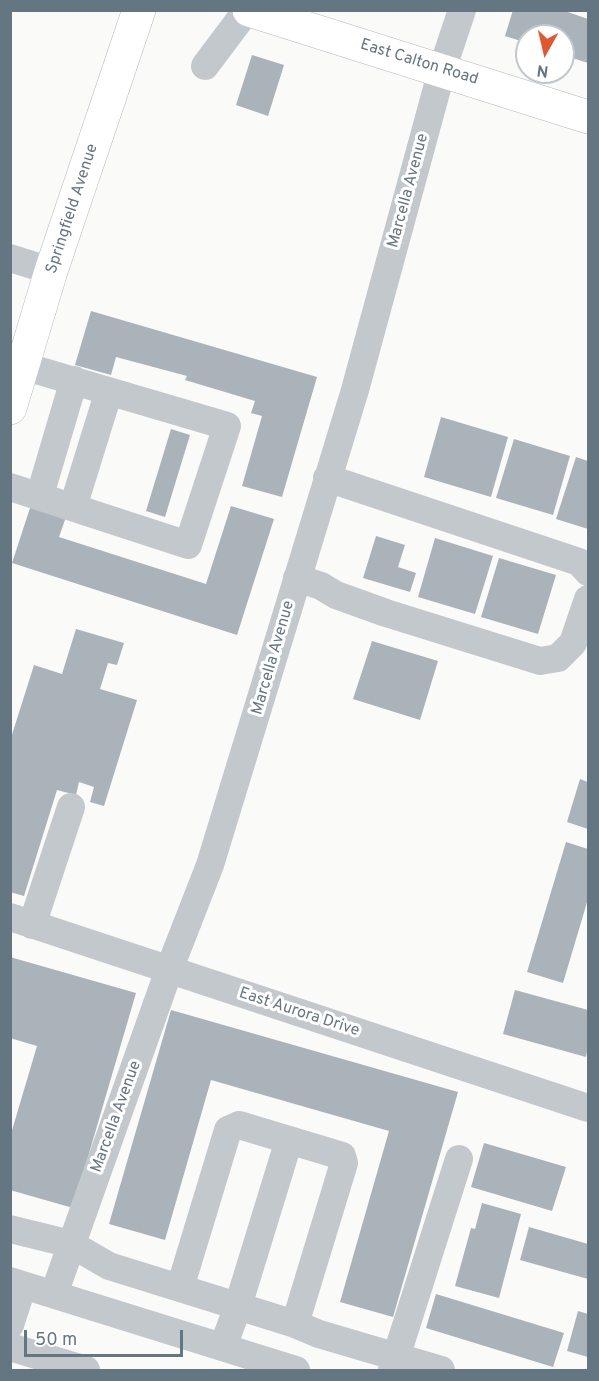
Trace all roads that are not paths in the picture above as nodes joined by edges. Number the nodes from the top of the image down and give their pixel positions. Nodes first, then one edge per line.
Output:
1 (139, 10) edge
2 (248, 10) edge
3 (462, 10) edge
4 (205, 66) dead end
5 (442, 70) junction
6 (588, 117) edge
7 (10, 258) edge
8 (51, 271) junction
9 (23, 366) junction
10 (74, 380) junction
11 (109, 391) junction
12 (10, 408) edge
13 (327, 478) junction
14 (10, 487) edge
15 (40, 495) junction
16 (73, 507) junction
17 (588, 572) edge
18 (297, 578) junction
19 (588, 599) edge
20 (71, 807) dead end
21 (21, 921) edge
22 (169, 970) junction
23 (588, 1108) edge
24 (289, 1140) junction
25 (459, 1159) dead end
26 (10, 1229) edge
27 (71, 1244) junction
28 (17, 1283) edge
29 (180, 1288) junction
30 (54, 1294) junction
31 (238, 1306) junction
32 (295, 1324) junction
33 (10, 1325) edge
34 (10, 1347) edge
35 (227, 1356) edge
36 (393, 1364) edge
37 (87, 1371) edge
38 (296, 1371) edge
39 (441, 1371) edge

1 - 8 main road, Springfield Avenue
2 - 4 street
2 - 5 main road, East Calton Road
3 - 5 street, Marcella Avenue
5 - 6 main road, East Calton Road
5 - 13 street, Marcella Avenue
7 - 8 street
8 - 9 main road, Springfield Avenue
9 - 10 street
9 - 12 main road, Springfield Avenue
10 - 11 street
10 - 15 street
11 - 16 street
11 - 16 street
13 - 17 street
13 - 18 street, Marcella Avenue
14 - 15 street
15 - 16 street
18 - 19 street
18 - 22 street, Marcella Avenue
20 - 21 street
21 - 22 street, East Aurora Drive
22 - 23 street, East Aurora Drive
22 - 27 street, Marcella Avenue
24 - 29 street
24 - 31 street
24 - 32 street
25 - 36 street
26 - 27 street
27 - 29 street
27 - 30 street, Marcella Avenue
28 - 30 street
28 - 33 street
29 - 31 street
30 - 35 street
31 - 32 street
31 - 35 street
32 - 36 street
34 - 37 street
35 - 38 street
36 - 39 street

